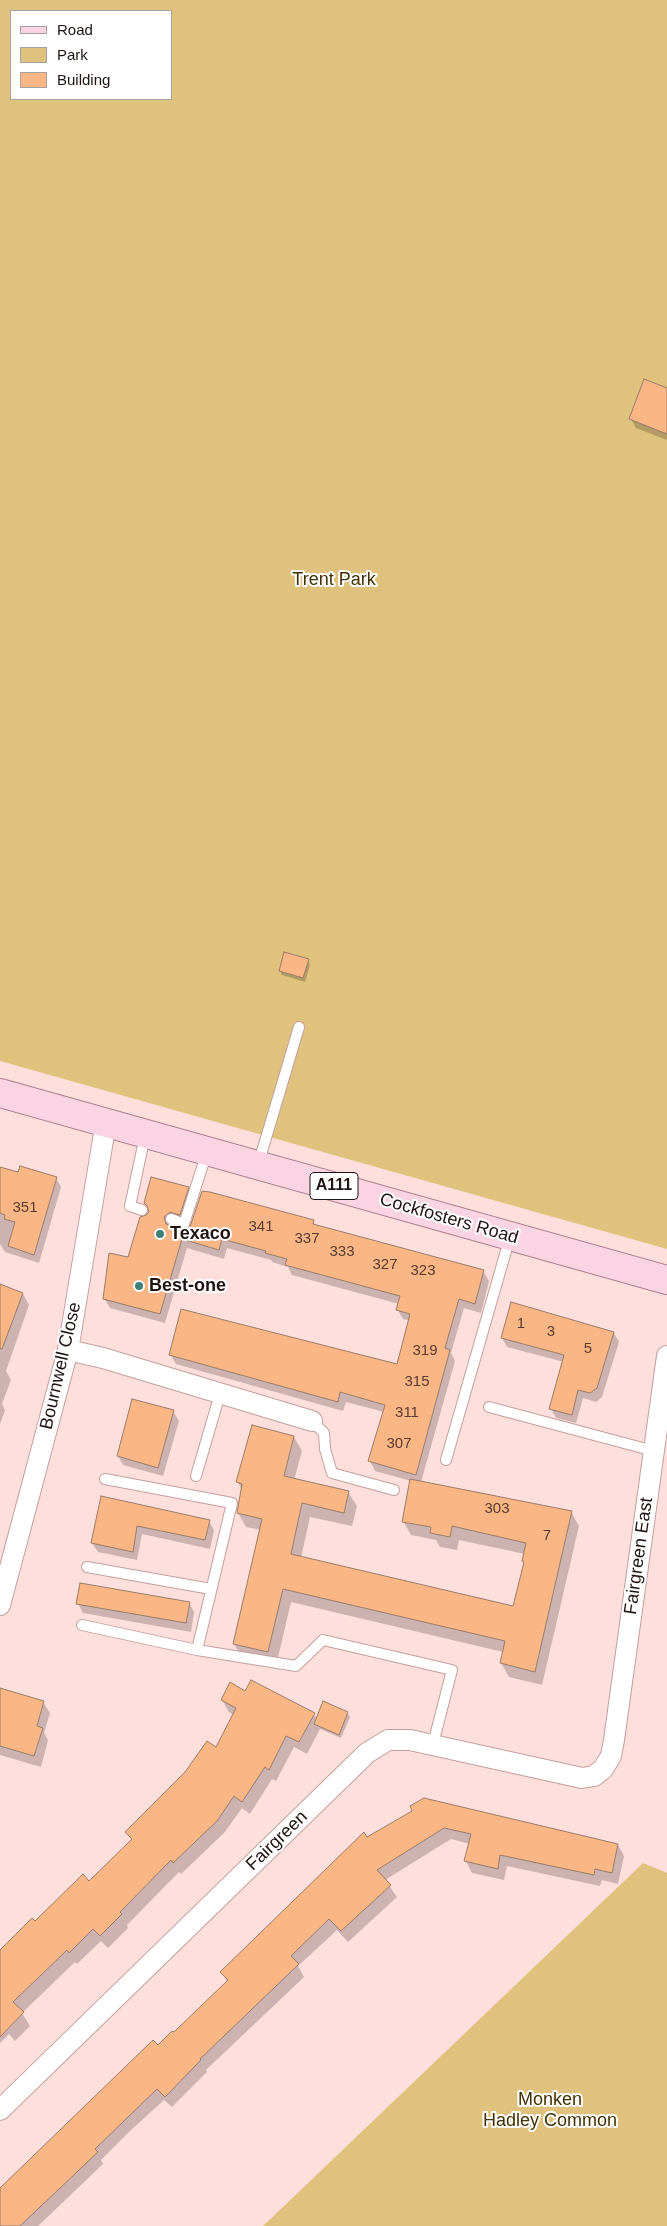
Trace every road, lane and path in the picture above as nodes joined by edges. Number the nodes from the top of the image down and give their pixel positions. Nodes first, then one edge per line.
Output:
1 (299, 1027) dead end
2 (0, 1092) edge
3 (106, 1122) junction
4 (146, 1134) junction
5 (207, 1151) junction
6 (258, 1165) junction
7 (142, 1210) dead end
8 (171, 1219) dead end
9 (511, 1236) junction
10 (667, 1280) edge
11 (68, 1350) junction
12 (667, 1356) edge
13 (220, 1394) junction
14 (489, 1407) dead end
15 (312, 1421) joint
16 (654, 1451) junction
17 (446, 1460) dead end
18 (196, 1476) dead end
19 (105, 1479) dead end
20 (394, 1490) dead end
21 (87, 1567) dead end
22 (211, 1589) junction
23 (0, 1605) edge
24 (82, 1625) dead end
25 (197, 1650) junction
26 (433, 1744) junction
27 (611, 1756) joint
28 (0, 2110) edge

1 - 6 lane
2 - 3 main road, Cockfosters Road / A111
3 - 4 main road, Cockfosters Road / A111
3 - 11 street, Bournwell Close
4 - 5 main road, Cockfosters Road / A111
4 - 7 lane
5 - 6 main road, Cockfosters Road / A111
5 - 8 lane
6 - 9 main road, Cockfosters Road / A111
9 - 10 main road, Cockfosters Road / A111
9 - 17 lane
11 - 13 street
11 - 23 street, Bournwell Close
12 - 16 street, Fairgreen East
13 - 15 street
13 - 18 lane
14 - 16 lane
15 - 20 lane
16 - 27 street, Fairgreen East
19 - 22 lane
21 - 22 lane
22 - 25 lane
24 - 25 lane
25 - 26 lane
26 - 27 street, Fairgreen
26 - 28 street, Fairgreen

